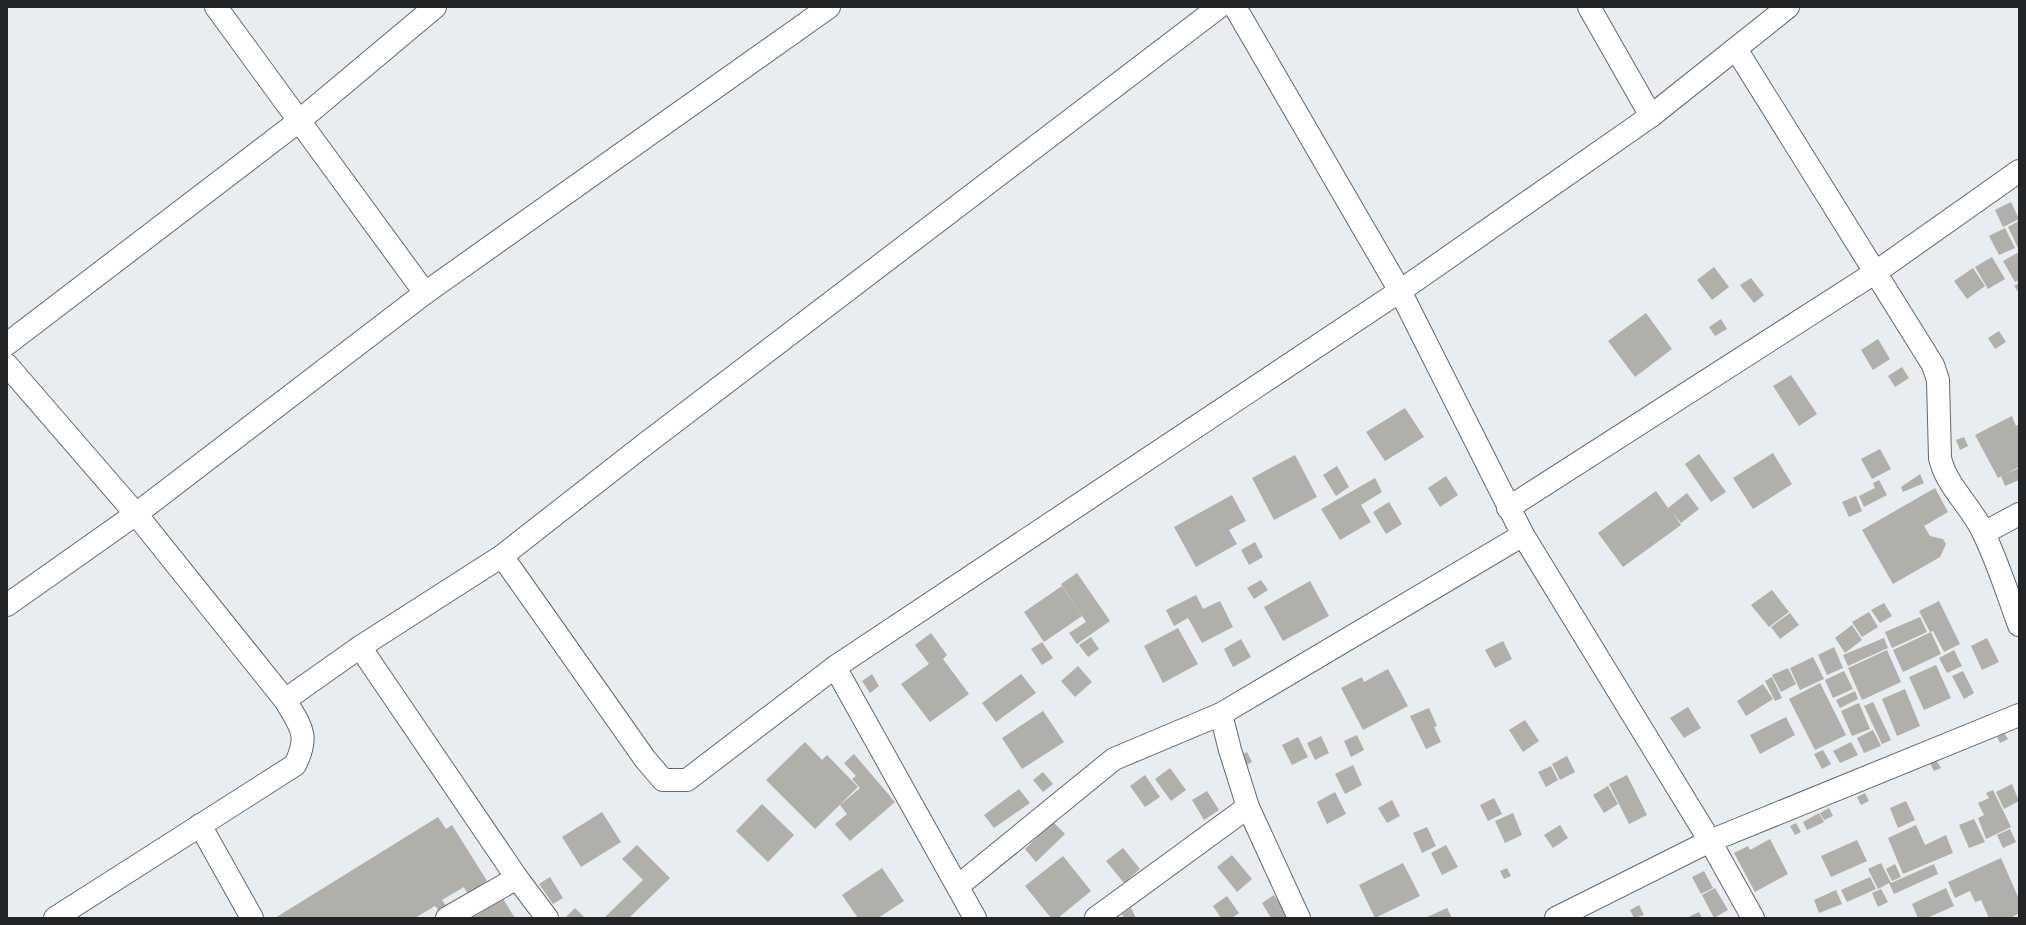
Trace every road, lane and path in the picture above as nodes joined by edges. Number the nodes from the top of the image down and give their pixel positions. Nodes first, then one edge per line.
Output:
1 (216, 7) edge
2 (435, 7) edge
3 (829, 7) edge
4 (1219, 7) edge
5 (1235, 7) edge
6 (1589, 7) edge
7 (1788, 7) edge
8 (1736, 49) junction
9 (1651, 116) junction
10 (299, 121) junction
11 (2019, 170) edge
12 (1876, 272) junction
13 (1400, 291) junction
14 (425, 293) junction
15 (7, 344) edge
16 (7, 365) edge
17 (1508, 508) junction
18 (136, 514) junction
19 (2019, 514) edge
20 (1984, 532) junction
21 (1523, 535) junction
22 (502, 556) junction
23 (7, 605) edge
24 (2019, 625) edge
25 (360, 647) junction
26 (835, 667) junction
27 (285, 700) junction
28 (1221, 714) junction
29 (2019, 715) edge
30 (1248, 807) junction
31 (200, 825) junction
32 (1710, 841) junction
33 (517, 878) junction
34 (958, 886) junction
35 (55, 918) edge
36 (252, 918) edge
37 (447, 918) edge
38 (546, 918) edge
39 (975, 918) edge
40 (1096, 918) edge
41 (1299, 918) edge
42 (1556, 918) edge
43 (1753, 918) edge

1 - 10 street
2 - 10 street
3 - 14 street
4 - 22 street
5 - 13 street
6 - 9 street
7 - 8 street
8 - 9 street
8 - 12 street
9 - 13 street
10 - 14 street
10 - 15 street
11 - 12 street
12 - 17 street
12 - 20 street
13 - 17 street
13 - 26 street
14 - 18 street
16 - 18 street
17 - 21 street
18 - 23 street
18 - 27 street
19 - 20 street
20 - 24 street
21 - 28 street
21 - 32 street
22 - 25 street
22 - 26 street
25 - 27 street
25 - 33 street
26 - 34 street
27 - 31 street
28 - 30 street
28 - 34 street
29 - 32 street
30 - 40 street
30 - 41 street
31 - 35 street
31 - 36 street
32 - 42 street
32 - 43 street
33 - 37 street
33 - 38 street
34 - 39 street

